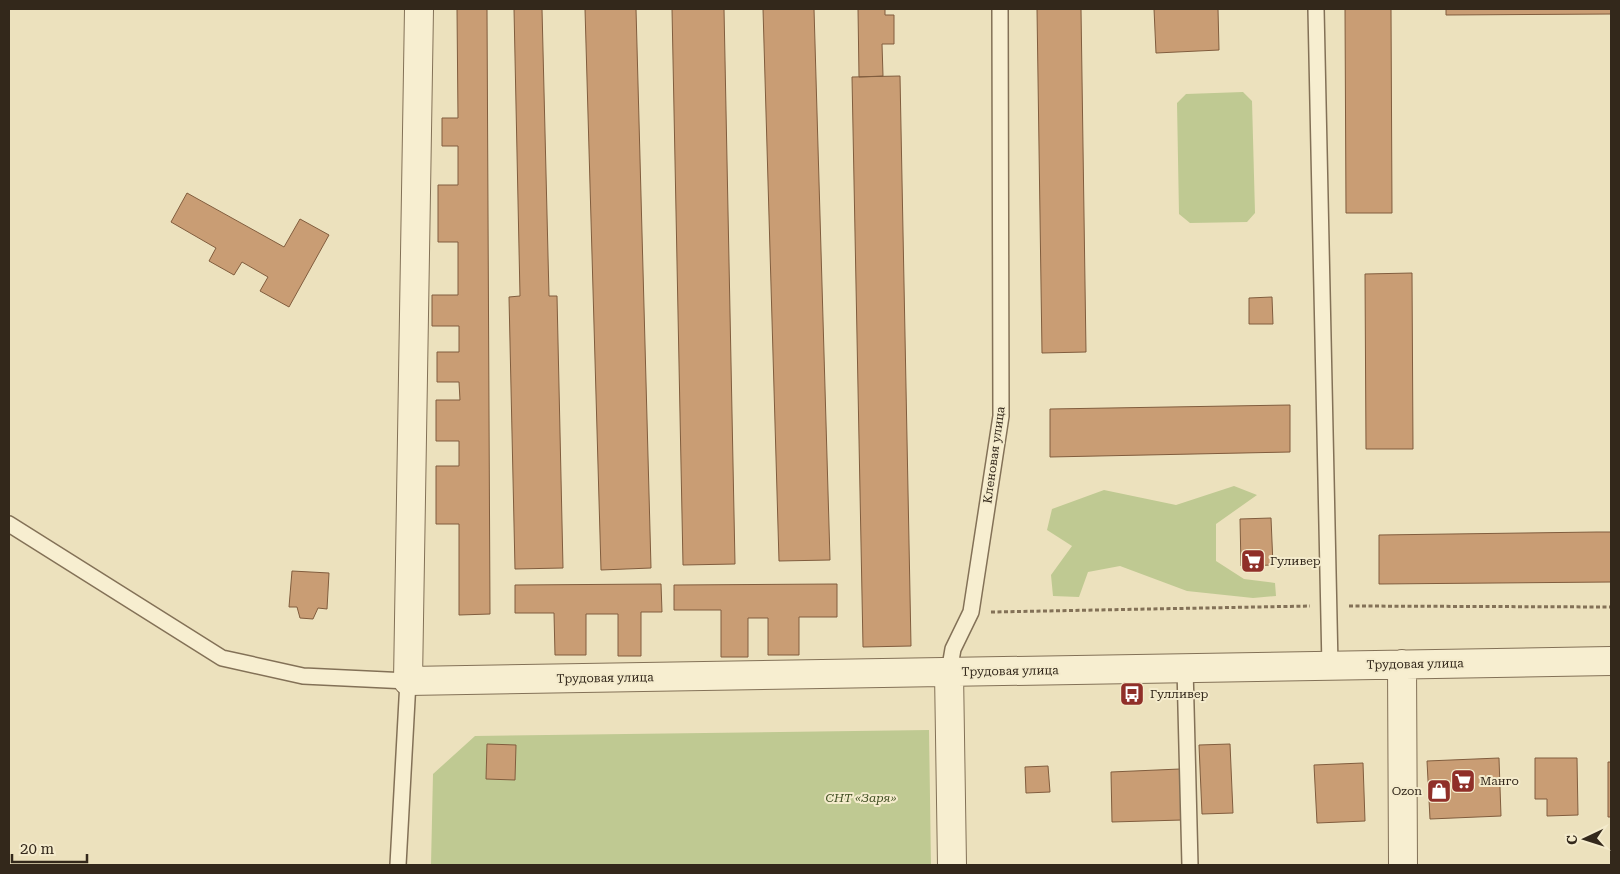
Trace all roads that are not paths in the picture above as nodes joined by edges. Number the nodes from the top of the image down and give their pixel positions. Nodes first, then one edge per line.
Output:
1 (419, 9) edge
2 (1000, 9) edge
3 (1316, 9) edge
4 (9, 524) edge
5 (1611, 661) edge
6 (1402, 664) junction
7 (1330, 666) junction
8 (1185, 668) junction
9 (948, 672) junction
10 (408, 681) junction
11 (398, 865) edge
12 (952, 865) edge
13 (1190, 865) edge
14 (1404, 865) edge

1 - 10 street
2 - 9 lane, Кленовая улица
3 - 7 lane
4 - 10 lane
5 - 6 street, Трудовая улица
6 - 7 street, Трудовая улица
6 - 14 street
7 - 8 street, Трудовая улица
8 - 9 street, Трудовая улица
8 - 13 lane
9 - 10 street, Трудовая улица
9 - 12 street, Кленовая улица
10 - 11 lane

